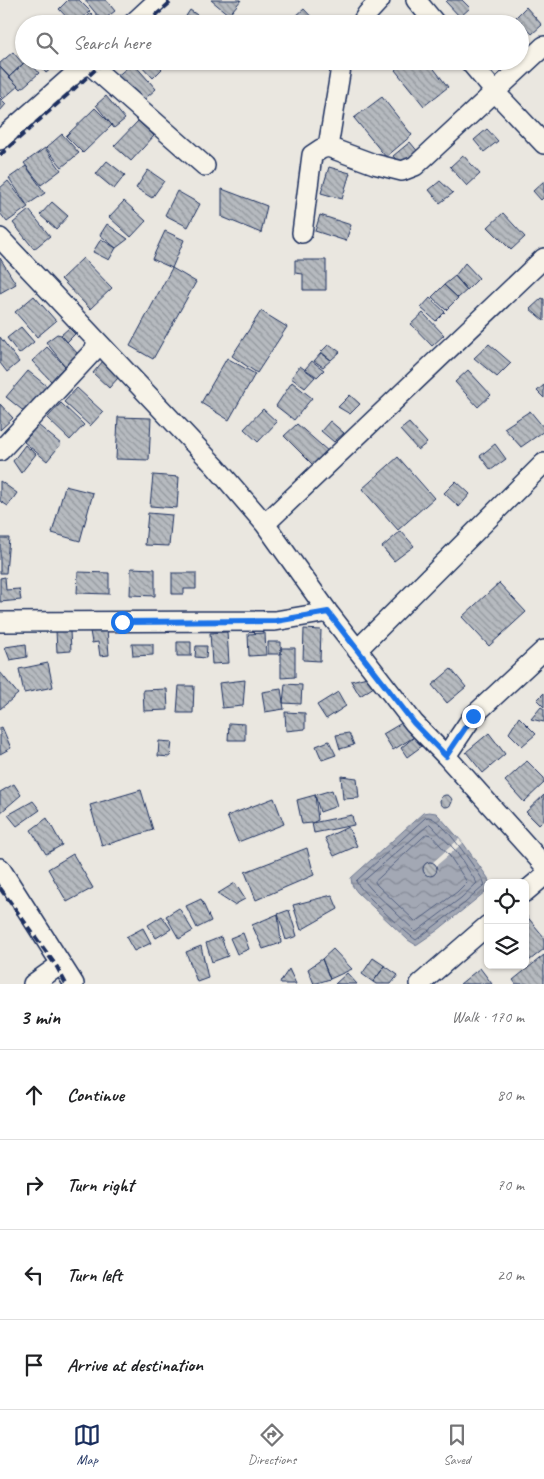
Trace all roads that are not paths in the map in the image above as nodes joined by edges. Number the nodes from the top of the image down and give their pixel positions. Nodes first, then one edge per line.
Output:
1 (158, 0) edge
2 (380, 0) edge
3 (416, 0) edge
4 (142, 15) edge
5 (366, 15) edge
6 (428, 15) edge
7 (544, 46) edge
8 (529, 60) edge
9 (79, 70) edge
10 (97, 70) edge
11 (341, 70) edge
12 (477, 70) edge
13 (518, 70) edge
14 (495, 92) junction
15 (0, 140) edge
16 (544, 144) edge
17 (328, 147) junction
18 (206, 166) dead end
19 (302, 233) dead end
20 (0, 238) edge
21 (544, 258) edge
22 (100, 344) junction
23 (0, 451) edge
24 (544, 463) edge
25 (265, 524) junction
26 (328, 612) junction
27 (0, 622) edge
28 (357, 650) junction
29 (544, 650) edge
30 (446, 756) junction
31 (544, 865) edge
32 (0, 868) edge
33 (544, 876) edge
34 (529, 889) edge
35 (484, 928) edge
36 (61, 964) junction
37 (33, 984) edge
38 (74, 984) edge
39 (420, 984) edge

1 - 4 street
2 - 5 street
3 - 6 street
7 - 8 street
9 - 15 street
10 - 18 street
11 - 17 street
12 - 14 street
13 - 14 street
14 - 16 street
14 - 17 street
17 - 19 street
20 - 22 street
21 - 25 street
22 - 23 street
22 - 25 street
24 - 28 street
25 - 26 street
26 - 27 street
26 - 28 street
28 - 30 street
29 - 30 street
30 - 31 street
32 - 36 street
33 - 34 street
35 - 39 street
36 - 37 street
36 - 38 street

